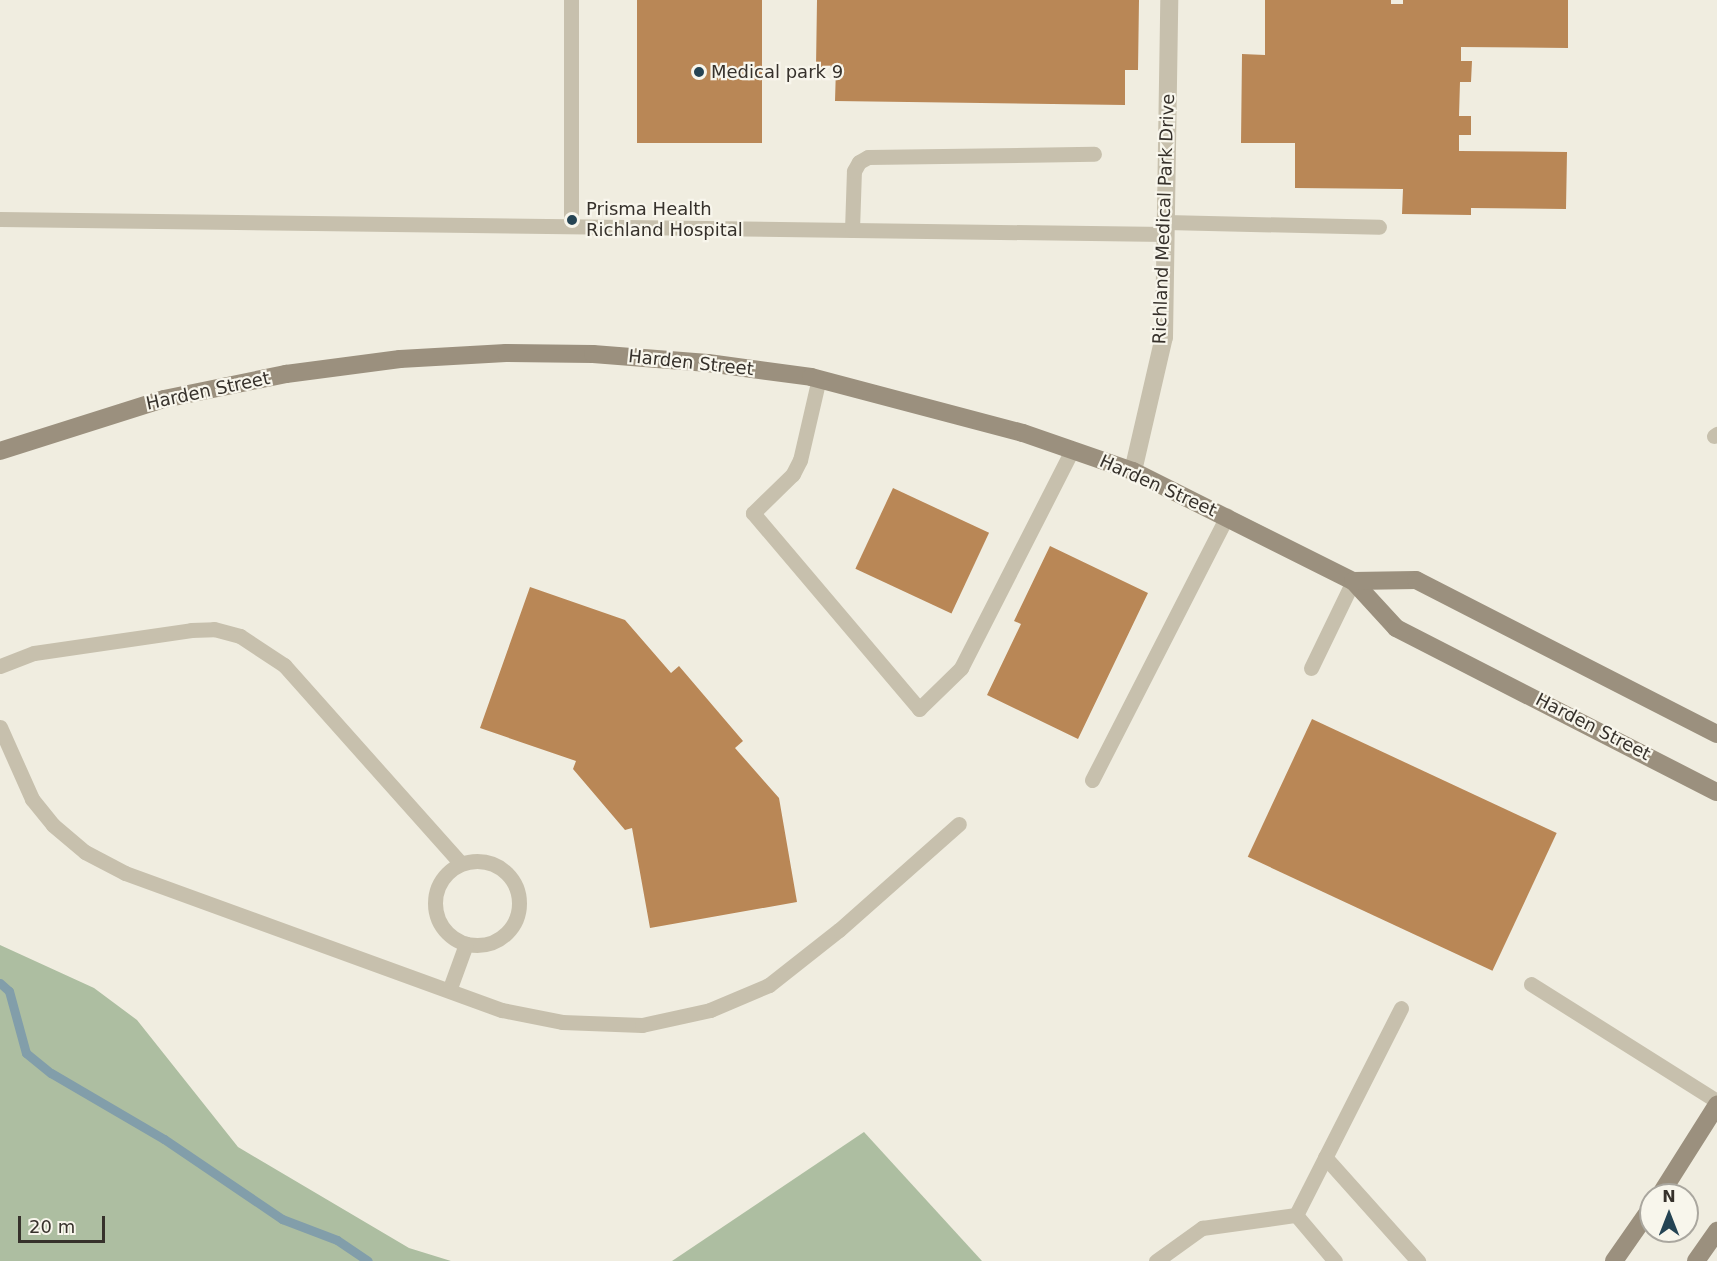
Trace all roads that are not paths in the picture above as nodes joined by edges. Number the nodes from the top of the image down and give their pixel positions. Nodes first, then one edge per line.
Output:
1 (571, 0) edge
2 (1169, 0) edge
3 (1095, 153) dead end
4 (0, 219) edge
5 (571, 226) junction
6 (1379, 227) dead end
7 (1166, 228) junction
8 (852, 230) junction
9 (819, 378) junction
10 (1072, 450) junction
11 (0, 451) edge
12 (1133, 471) junction
13 (1227, 516) junction
14 (1353, 581) junction
15 (0, 666) edge
16 (1311, 668) dead end
17 (0, 727) edge
18 (1717, 734) edge
19 (1092, 780) dead end
20 (1717, 792) edge
21 (959, 824) dead end
22 (461, 864) junction
23 (466, 944) junction
24 (1531, 984) dead end
25 (450, 988) junction
26 (1401, 1008) dead end
27 (1717, 1103) edge
28 (1325, 1157) junction
29 (1667, 1183) edge
30 (1296, 1215) junction
31 (1639, 1225) edge
32 (1717, 1231) edge
33 (1156, 1261) edge
34 (1335, 1261) edge
35 (1418, 1261) edge
36 (1614, 1261) edge
37 (1696, 1261) edge

1 - 5 lane
2 - 7 street, Richland Medical Park Drive
3 - 8 lane
4 - 5 lane
5 - 8 lane
6 - 7 lane
7 - 8 lane
7 - 12 street, Richland Medical Park Drive
9 - 10 main road, Harden Street
9 - 10 lane
9 - 11 main road, Harden Street
10 - 12 main road, Harden Street
12 - 13 main road, Harden Street
13 - 14 main road, Harden Street
13 - 19 lane
14 - 16 lane
14 - 18 main road, Harden Street
14 - 20 main road, Harden Street
15 - 22 lane
17 - 25 lane
21 - 25 lane
22 - 23 lane
22 - 23 lane
23 - 25 lane
24 - 27 lane
26 - 28 lane
27 - 29 main road
28 - 30 lane
28 - 35 lane
30 - 33 lane
30 - 34 lane
31 - 36 main road
32 - 37 main road

